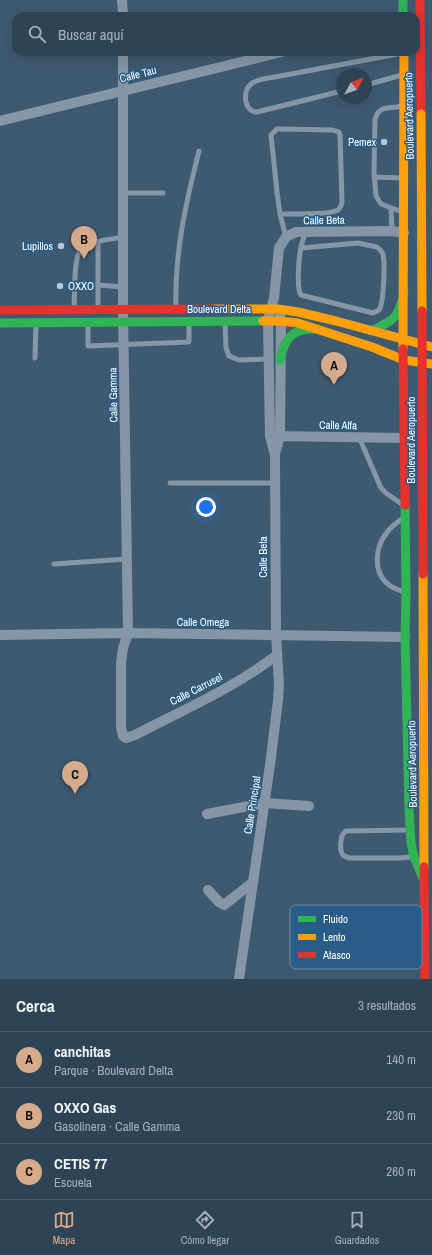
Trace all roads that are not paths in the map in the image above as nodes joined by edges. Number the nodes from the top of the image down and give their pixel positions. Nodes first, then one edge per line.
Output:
1 (122, 0) edge
2 (403, 0) edge
3 (420, 0) edge
4 (123, 12) edge
5 (403, 12) edge
6 (123, 56) edge
7 (265, 56) edge
8 (388, 56) edge
9 (404, 56) edge
10 (404, 75) junction
11 (372, 83) edge
12 (124, 90) junction
13 (336, 92) edge
14 (404, 105) junction
15 (0, 121) edge
16 (198, 151) dead end
17 (374, 176) junction
18 (404, 178) junction
19 (124, 193) junction
20 (163, 193) dead end
21 (391, 208) junction
22 (404, 213) junction
23 (280, 214) junction
24 (392, 231) junction
25 (306, 232) junction
26 (404, 233) junction
27 (124, 237) junction
28 (286, 237) junction
29 (98, 242) junction
30 (301, 248) junction
31 (98, 285) junction
32 (124, 287) junction
33 (404, 293) junction
34 (274, 309) junction
35 (0, 310) edge
36 (74, 310) junction
37 (98, 310) junction
38 (123, 310) junction
39 (176, 310) junction
40 (268, 320) junction
41 (189, 321) junction
42 (225, 321) junction
43 (281, 321) junction
44 (124, 322) junction
45 (0, 323) edge
46 (36, 323) junction
47 (88, 323) junction
48 (431, 326) dead end
49 (320, 330) junction
50 (371, 331) junction
51 (403, 340) junction
52 (124, 344) junction
53 (432, 347) edge
54 (35, 358) dead end
55 (274, 359) junction
56 (404, 360) junction
57 (432, 364) edge
58 (432, 380) edge
59 (405, 405) junction
60 (275, 436) junction
61 (359, 437) junction
62 (405, 438) junction
63 (170, 483) dead end
64 (275, 483) junction
65 (405, 506) junction
66 (405, 516) junction
67 (127, 560) junction
68 (54, 564) dead end
69 (406, 593) junction
70 (128, 633) junction
71 (276, 634) junction
72 (0, 635) edge
73 (405, 637) junction
74 (277, 655) junction
75 (123, 737) joint
76 (265, 803) junction
77 (309, 806) dead end
78 (207, 814) dead end
79 (410, 830) junction
80 (425, 830) junction
81 (425, 856) junction
82 (414, 857) junction
83 (424, 880) junction
84 (252, 883) junction
85 (208, 890) dead end
86 (239, 979) edge
87 (426, 979) edge

1 - 4 street
2 - 5 main road
3 - 80 main road, Boulevard Aeropuerto, bridge
6 - 12 street, Calle Gamma
7 - 12 street, Calle Tau
8 - 13 lane
9 - 10 main road, Boulevard Aeropuerto
10 - 11 lane
10 - 14 main road, Boulevard Aeropuerto
12 - 15 street, Calle Tau
12 - 19 street, Calle Gamma
14 - 17 lane
14 - 18 main road, Boulevard Aeropuerto
16 - 39 lane
17 - 18 lane
17 - 21 lane
18 - 22 main road, Boulevard Aeropuerto
19 - 20 lane
19 - 27 street, Calle Gamma
21 - 22 lane
21 - 24 lane
22 - 26 main road, Boulevard Aeropuerto
23 - 23 lane
23 - 28 lane
24 - 25 street, Calle Beta
24 - 26 street, Calle Beta
25 - 28 street, Calle Beta
25 - 30 lane
26 - 33 main road, Boulevard Aeropuerto
27 - 29 lane
27 - 32 street, Calle Gamma
28 - 34 street, Calle Beta
29 - 31 lane
29 - 36 lane
30 - 30 lane
31 - 32 lane
31 - 37 lane
32 - 38 street, Calle Gamma
33 - 48 main road
33 - 50 main road
33 - 51 main road, Boulevard Aeropuerto
34 - 39 main road, Boulevard Delta
34 - 40 street, Calle Beta
34 - 43 street, Calle Beta
34 - 50 main road, Boulevard Delta
35 - 36 main road, Boulevard Delta
36 - 37 main road, Boulevard Delta
37 - 38 main road, Boulevard Delta
38 - 39 main road, Boulevard Delta
38 - 44 street, Calle Gamma
40 - 42 main road, Boulevard Delta
40 - 43 main road, Boulevard Delta
40 - 55 street, Calle Beta
41 - 42 main road, Boulevard Delta
41 - 44 main road, Boulevard Delta
41 - 52 lane
42 - 55 lane
43 - 49 main road, Boulevard Delta
43 - 55 street, Calle Beta
44 - 47 main road, Boulevard Delta
44 - 52 street, Calle Gamma
45 - 46 main road, Boulevard Delta
46 - 47 main road, Boulevard Delta
46 - 54 lane
47 - 52 lane
49 - 55 main road
49 - 56 main road, Boulevard Delta
50 - 51 main road, Boulevard Delta
51 - 53 main road, Boulevard Delta
51 - 56 main road, Boulevard Aeropuerto
52 - 67 street, Calle Gamma
55 - 60 street, Calle Beta
56 - 57 main road, Boulevard Delta
56 - 59 main road, Boulevard Aeropuerto
58 - 59 main road
59 - 62 main road, Boulevard Aeropuerto
60 - 61 street, Calle Alfa
60 - 64 street, Calle Beta
61 - 62 street, Calle Alfa
61 - 65 lane
62 - 65 main road, Boulevard Aeropuerto
63 - 64 lane
64 - 71 street, Calle Beta
65 - 66 main road, Boulevard Aeropuerto
66 - 69 main road, Boulevard Aeropuerto
66 - 69 lane
67 - 68 lane
67 - 70 street, Calle Gamma
69 - 73 main road, Boulevard Aeropuerto
70 - 71 street, Calle Omega
70 - 72 street, Calle Omega
70 - 75 street, Calle Gamma
71 - 73 street, Calle Omega
71 - 74 street, Calle Principal
73 - 79 main road, Boulevard Aeropuerto
74 - 75 street, Calle Carrusel
74 - 76 street, Calle Principal
76 - 77 street
76 - 78 street
76 - 84 street, Calle Principal
79 - 80 lane
79 - 82 main road, Boulevard Aeropuerto
79 - 82 lane
80 - 81 main road, Boulevard Aeropuerto
81 - 82 lane
81 - 83 main road, Boulevard Aeropuerto
82 - 83 main road, Boulevard Aeropuerto
83 - 87 main road, Boulevard Aeropuerto
84 - 85 street
84 - 86 street, Calle Principal

